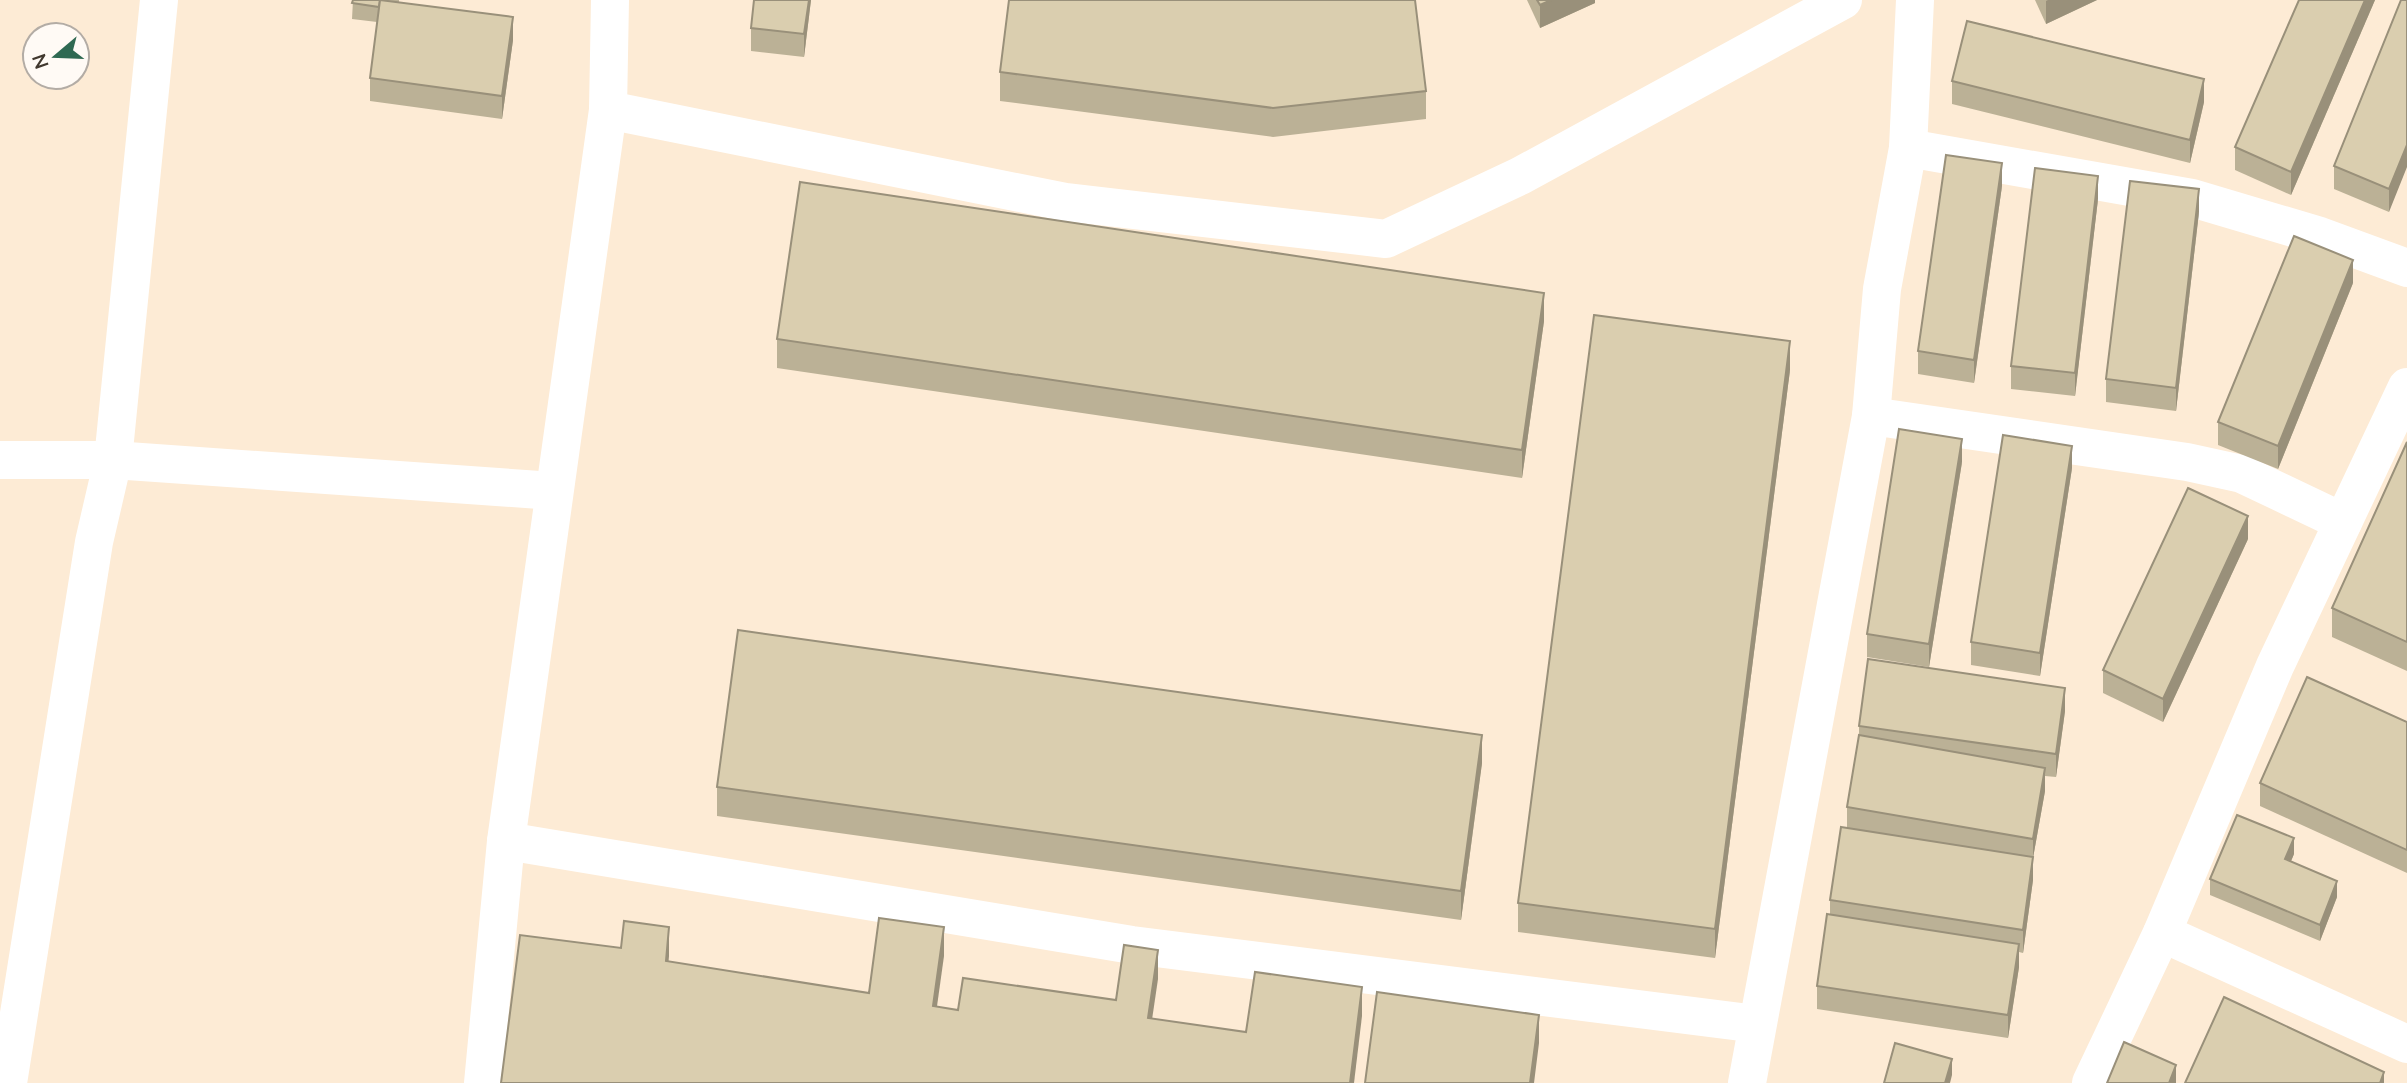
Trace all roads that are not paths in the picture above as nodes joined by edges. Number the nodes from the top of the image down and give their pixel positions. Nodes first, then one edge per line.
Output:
1 (159, 0) edge
2 (610, 0) edge
3 (1843, 0) edge
4 (1915, 0) edge
5 (608, 110) junction
6 (1908, 148) junction
7 (2407, 268) edge
8 (2407, 387) edge
9 (1871, 416) junction
10 (0, 460) edge
11 (113, 460) junction
12 (554, 491) junction
13 (2343, 522) junction
14 (506, 841) junction
15 (2162, 933) junction
16 (1757, 1024) junction
17 (2407, 1044) edge
18 (8, 1083) edge
19 (483, 1083) edge
20 (1747, 1083) edge
21 (2091, 1083) edge

1 - 11 street
2 - 5 street
3 - 5 street
4 - 6 street
5 - 12 street
6 - 7 street
6 - 9 street
8 - 13 street
9 - 13 street
9 - 16 street
10 - 11 street
11 - 12 street
11 - 18 street
12 - 14 street
13 - 15 street
14 - 16 street
14 - 19 street
15 - 17 street
15 - 21 street
16 - 20 street

